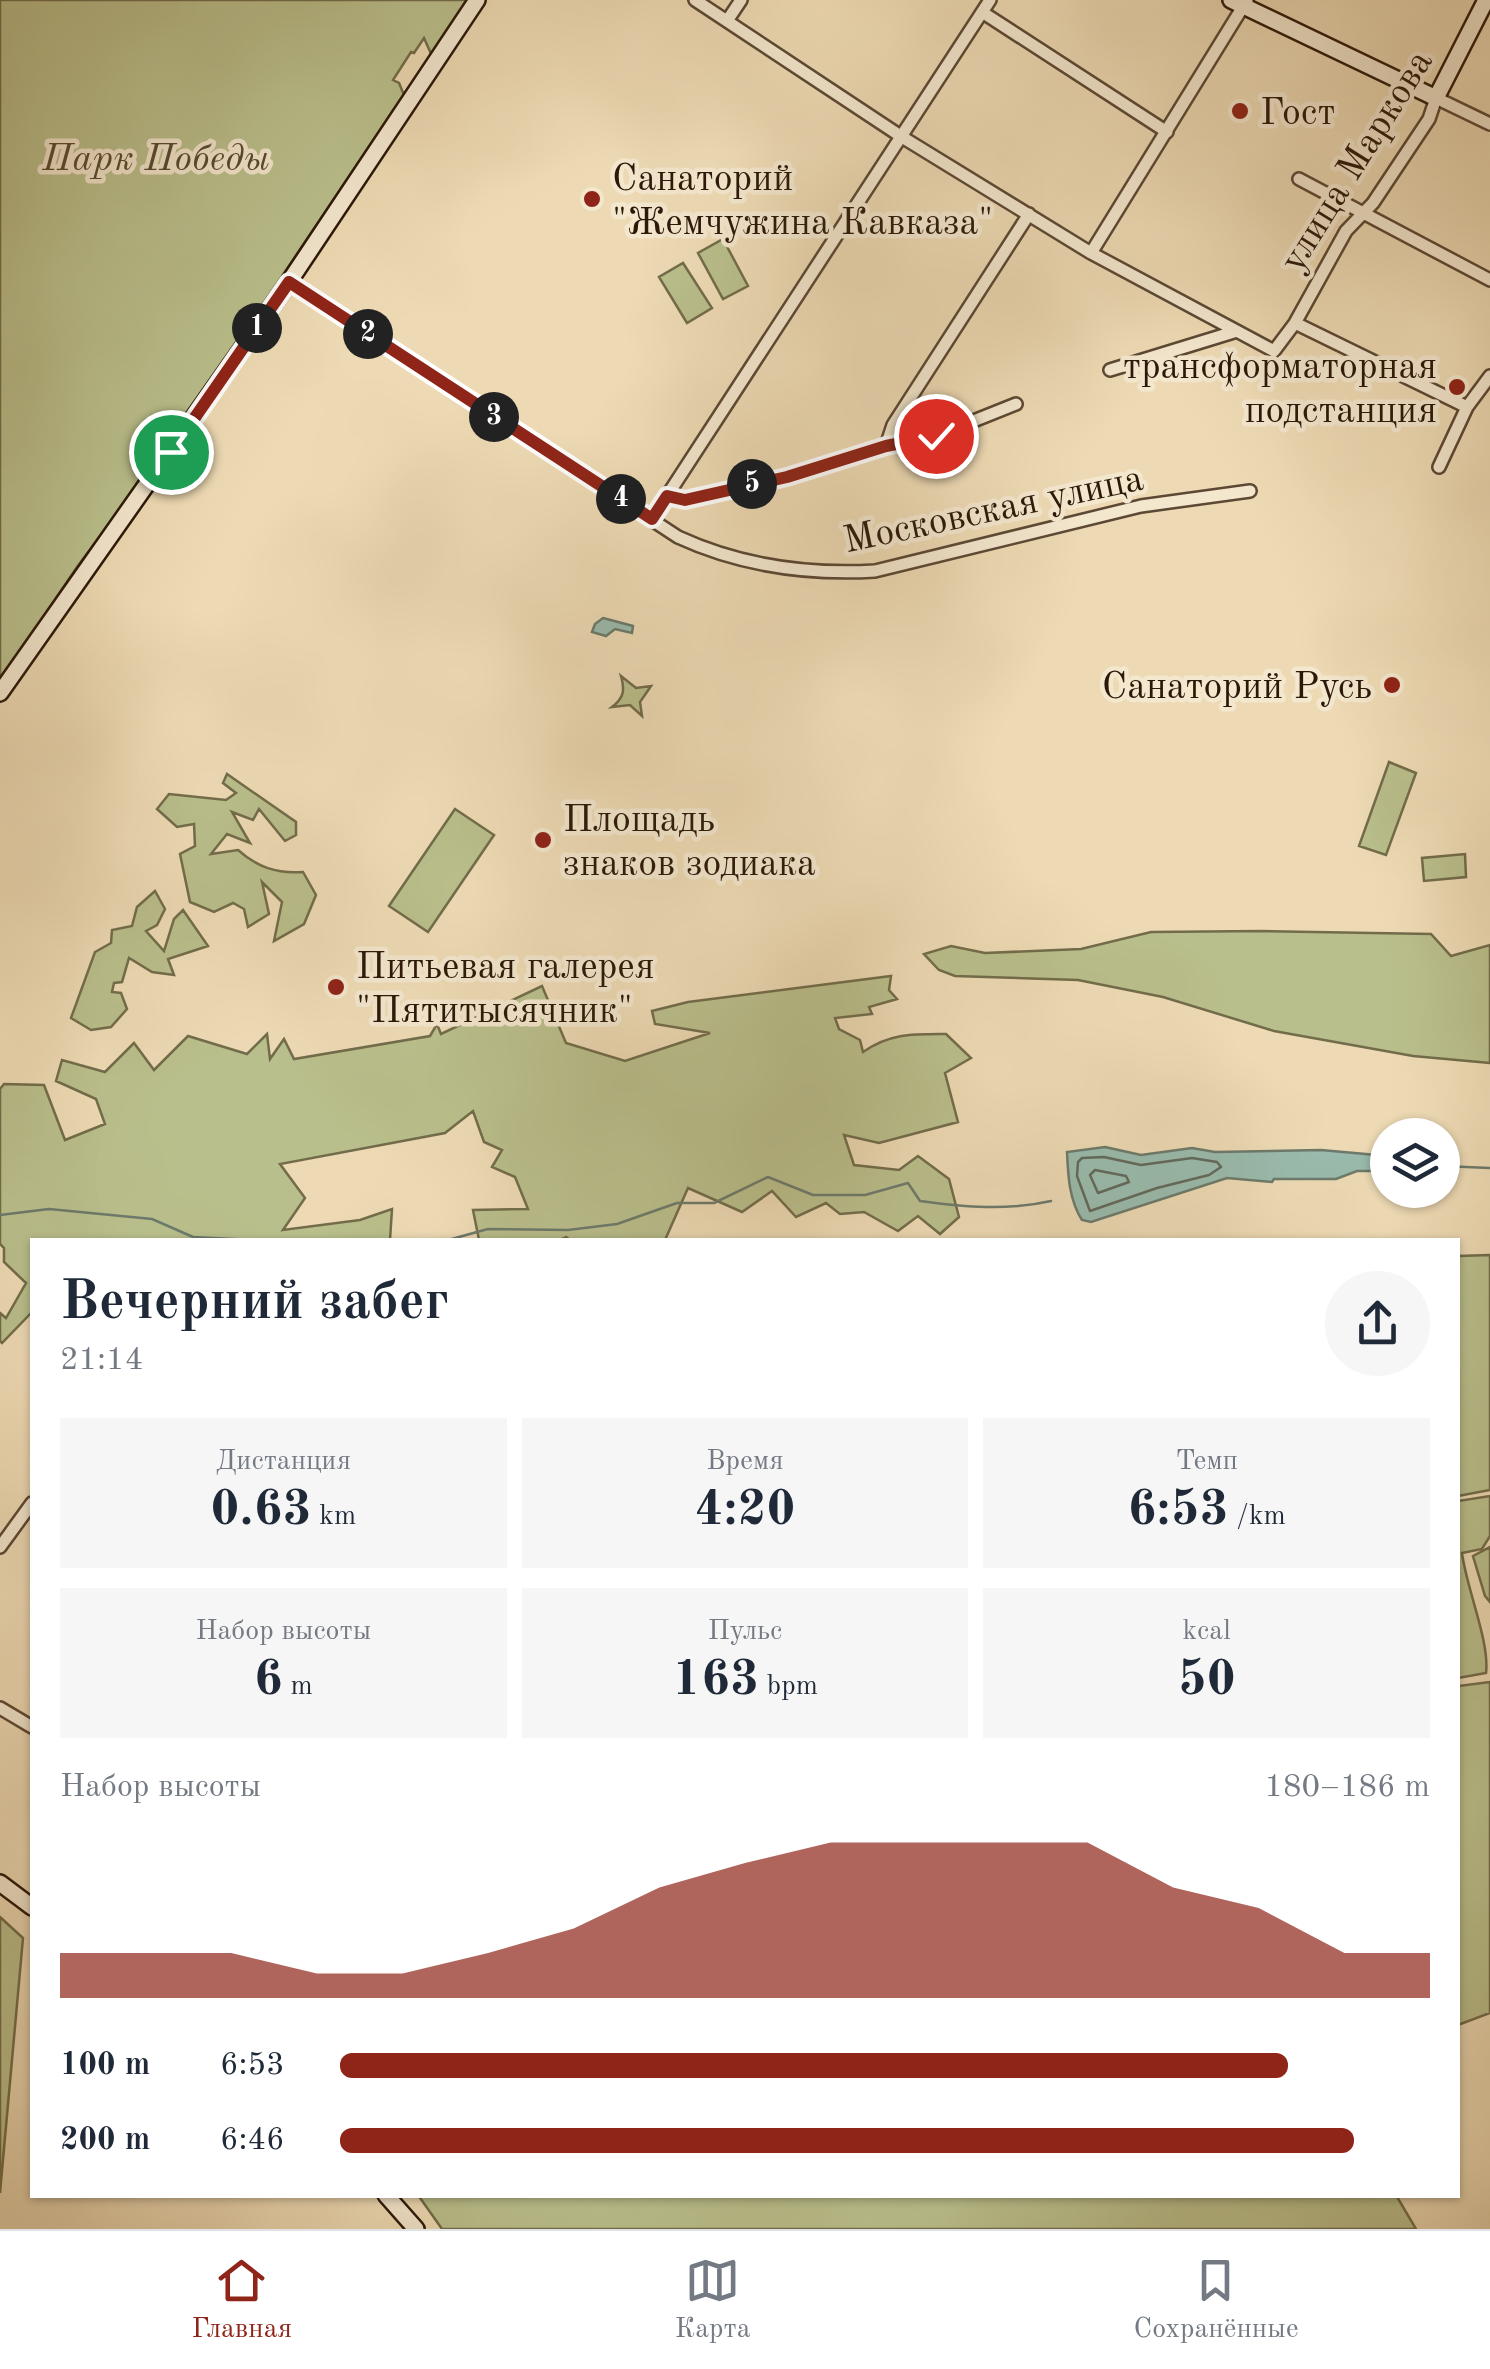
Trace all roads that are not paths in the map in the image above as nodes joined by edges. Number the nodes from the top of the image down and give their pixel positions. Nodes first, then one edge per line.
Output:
1 (477, 0) edge
2 (694, 0) edge
3 (741, 0) edge
4 (990, 0) edge
5 (1486, 0) edge
6 (1241, 2) edge
7 (982, 12) junction
8 (727, 21) junction
9 (1436, 98) junction
10 (1490, 124) edge
11 (1167, 132) junction
12 (902, 137) junction
13 (1300, 179) dead end
14 (1364, 213) junction
15 (1028, 214) junction
16 (1091, 253) junction
17 (1490, 280) edge
18 (289, 282) junction
19 (1295, 323) junction
20 (1237, 331) junction
21 (1110, 370) dead end
22 (1490, 376) edge
23 (1016, 404) dead end
24 (1466, 407) junction
25 (886, 446) junction
26 (1439, 468) dead end
27 (1250, 491) dead end
28 (667, 496) junction
29 (652, 519) junction
30 (0, 693) edge
31 (30, 1507) edge
32 (0, 1522) edge
33 (12, 1531) junction
34 (0, 1547) edge
35 (0, 1708) edge
36 (30, 1727) edge
37 (0, 1883) edge
38 (30, 1906) edge
39 (389, 2198) edge
40 (416, 2229) edge

1 - 18 street
2 - 8 street
3 - 8 street
4 - 7 street
5 - 9 street, улица Маркова
6 - 9 street
6 - 11 street
7 - 11 street
7 - 12 street
8 - 12 street
9 - 10 street
9 - 14 street, улица Маркова
11 - 16 street
12 - 15 street
12 - 28 street
13 - 14 street
14 - 17 street
14 - 19 street, улица Маркова
15 - 16 street
15 - 25 street
16 - 20 street
18 - 29 street, Московская улица
18 - 30 street
19 - 20 street, улица Маркова
19 - 24 street
20 - 21 street
22 - 24 street
23 - 25 street
24 - 26 street
25 - 28 street
27 - 29 street, Московская улица
28 - 29 street
31 - 33 street
32 - 33 street
33 - 34 street
35 - 36 street
37 - 38 street
39 - 40 street

